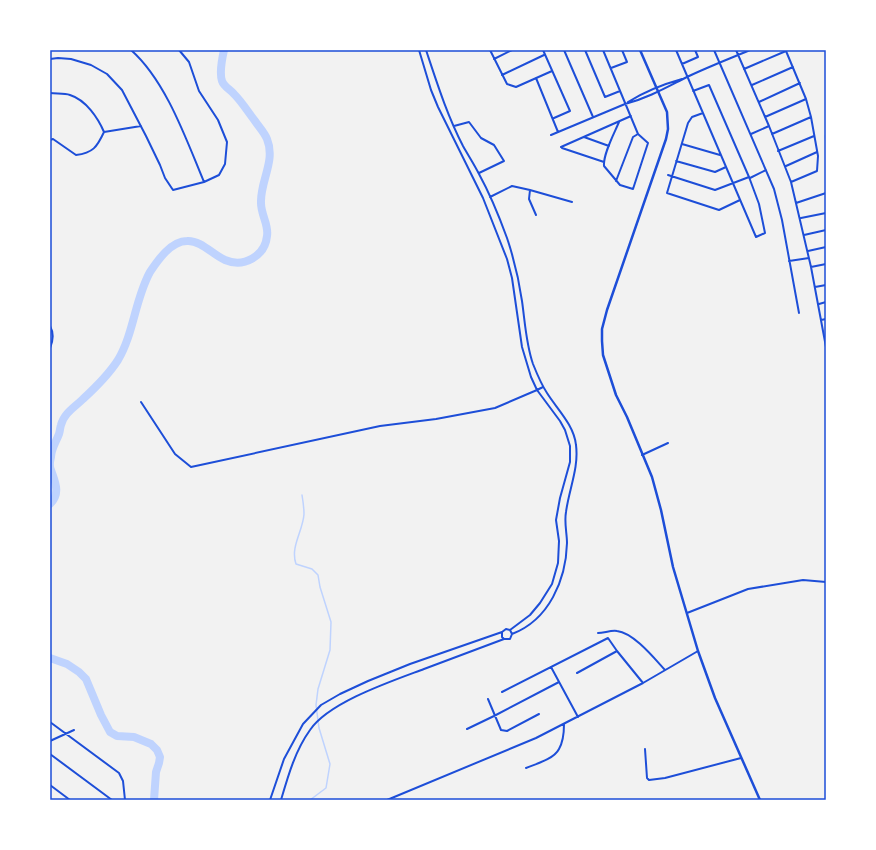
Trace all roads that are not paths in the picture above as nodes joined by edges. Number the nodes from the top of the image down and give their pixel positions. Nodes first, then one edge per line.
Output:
1 (131, 50) edge
2 (179, 50) edge
3 (419, 50) edge
4 (426, 50) edge
5 (490, 50) edge
6 (512, 50) edge
7 (543, 50) edge
8 (564, 50) edge
9 (585, 50) edge
10 (603, 50) edge
11 (622, 50) edge
12 (640, 50) edge
13 (676, 50) edge
14 (695, 50) edge
15 (714, 50) edge
16 (736, 50) edge
17 (750, 50) edge
18 (544, 54) junction
19 (738, 55) junction
20 (494, 59) junction
21 (50, 60) edge
22 (719, 63) junction
23 (682, 64) junction
24 (793, 67) junction
25 (611, 68) junction
26 (744, 69) junction
27 (552, 71) junction
28 (502, 75) junction
29 (687, 77) junction
30 (536, 78) junction
31 (800, 83) junction
32 (752, 85) junction
33 (657, 88) junction
34 (620, 91) junction
35 (658, 91) junction
36 (693, 91) junction
37 (50, 93) edge
38 (806, 99) junction
39 (759, 102) junction
40 (625, 104) junction
41 (702, 113) junction
42 (630, 116) junction
43 (593, 117) junction
44 (765, 117) junction
45 (811, 117) junction
46 (554, 118) junction
47 (619, 122) junction
48 (141, 126) junction
49 (454, 126) junction
50 (769, 126) junction
51 (104, 132) junction
52 (558, 132) junction
53 (638, 134) junction
54 (751, 134) junction
55 (772, 134) junction
56 (551, 135) dead end
57 (584, 136) junction
58 (814, 136) junction
59 (50, 140) edge
60 (682, 144) junction
61 (609, 146) junction
62 (778, 151) junction
63 (817, 152) junction
64 (720, 155) junction
65 (676, 161) junction
66 (604, 162) junction
67 (786, 166) junction
68 (726, 167) junction
69 (766, 170) junction
70 (479, 173) junction
71 (668, 175) dead end
72 (672, 176) junction
73 (750, 177) junction
74 (616, 181) junction
75 (204, 182) junction
76 (791, 182) junction
77 (732, 183) junction
78 (530, 190) junction
79 (826, 193) edge
80 (490, 197) junction
81 (740, 200) junction
82 (572, 202) dead end
83 (796, 203) junction
84 (826, 213) edge
85 (536, 215) dead end
86 (801, 218) junction
87 (826, 230) edge
88 (804, 235) junction
89 (826, 247) edge
90 (808, 251) junction
91 (809, 258) junction
92 (789, 261) junction
93 (826, 264) edge
94 (811, 267) junction
95 (826, 284) edge
96 (815, 287) junction
97 (826, 302) edge
98 (819, 304) junction
99 (799, 313) dead end
100 (826, 319) edge
101 (821, 320) junction
102 (50, 326) edge
103 (825, 336) edge
104 (826, 346) edge
105 (50, 348) edge
106 (543, 387) junction
107 (537, 390) junction
108 (141, 402) dead end
109 (668, 443) dead end
110 (576, 445) junction
111 (570, 446) junction
112 (642, 455) junction
113 (826, 582) edge
114 (686, 613) junction
115 (510, 630) junction
116 (502, 632) junction
117 (598, 633) dead end
118 (512, 634) junction
119 (504, 640) junction
120 (617, 651) junction
121 (698, 651) junction
122 (551, 667) junction
123 (665, 670) junction
124 (577, 673) dead end
125 (559, 682) junction
126 (643, 683) junction
127 (502, 692) dead end
128 (488, 699) dead end
129 (539, 714) dead end
130 (494, 716) junction
131 (578, 717) junction
132 (50, 722) edge
133 (564, 724) junction
134 (467, 729) dead end
135 (74, 730) dead end
136 (66, 734) junction
137 (50, 741) edge
138 (645, 749) dead end
139 (50, 754) edge
140 (741, 758) junction
141 (526, 768) dead end
142 (50, 785) edge
143 (70, 800) edge
144 (112, 800) edge
145 (125, 800) edge
146 (270, 800) edge
147 (281, 800) edge
148 (387, 800) edge
149 (760, 800) edge

1 - 75 street
2 - 75 street
3 - 107 street
4 - 49 street
5 - 20 street
6 - 20 street
7 - 18 street
8 - 43 street
9 - 34 street
10 - 25 street
11 - 25 street
12 - 33 street
13 - 23 street
14 - 23 street
15 - 22 street
16 - 19 street
17 - 19 street
18 - 27 street
18 - 28 street
19 - 22 street
19 - 26 street
20 - 28 street
21 - 48 street
22 - 29 street
22 - 54 street
23 - 29 street
24 - 26 street
24 - 31 street
24 - 32 street
25 - 34 street
26 - 32 street
27 - 30 street
27 - 46 street
28 - 30 street
29 - 33 street
29 - 35 street
29 - 36 street
30 - 46 street
31 - 38 street
31 - 39 street
32 - 39 street
33 - 35 street
33 - 40 street
34 - 40 street
35 - 40 street
35 - 112 street
36 - 41 street
36 - 73 street
37 - 51 street
38 - 44 street
38 - 45 street
39 - 44 street
40 - 42 street
40 - 43 street
41 - 60 street
41 - 64 street
42 - 47 street
42 - 53 street
43 - 52 street
44 - 50 street
45 - 55 street
45 - 58 street
46 - 52 street
47 - 57 street
47 - 61 street
48 - 51 street
48 - 75 street
49 - 70 street
49 - 70 street
50 - 54 street
50 - 55 street
51 - 59 street
52 - 56 street
53 - 74 street
53 - 74 street
54 - 69 street
55 - 62 street
57 - 61 street
57 - 66 street
58 - 62 street
58 - 63 street
60 - 64 street
60 - 65 street
61 - 66 street
62 - 67 street
63 - 67 street
63 - 76 street
64 - 68 street
65 - 68 street
65 - 72 street
66 - 74 street
67 - 76 street
68 - 77 street
69 - 73 street
69 - 92 street
70 - 80 street
71 - 72 street
72 - 77 street
72 - 81 street
73 - 77 street
73 - 81 street
76 - 83 street
77 - 81 street
78 - 80 street
78 - 82 street
78 - 85 street
79 - 83 street
80 - 106 street
83 - 86 street
84 - 86 street
86 - 88 street
87 - 88 street
88 - 90 street
89 - 90 street
90 - 91 street
91 - 92 street
91 - 94 street
92 - 99 street
93 - 94 street
94 - 96 street
95 - 96 street
96 - 98 street
97 - 98 street
98 - 101 street
100 - 101 street
101 - 103 street
102 - 105 street
103 - 104 street
106 - 107 street
106 - 110 street
107 - 108 street
107 - 111 street
109 - 112 street
110 - 111 street
110 - 118 street
111 - 115 street
112 - 114 street
113 - 114 street
114 - 121 street
115 - 116 street
115 - 118 street
116 - 119 street
116 - 146 street
117 - 123 street
118 - 119 street
119 - 147 street
120 - 122 street
120 - 124 street
120 - 126 street
121 - 123 street
121 - 140 street
122 - 125 street
122 - 127 street
123 - 126 street
125 - 130 street
125 - 131 street
126 - 131 street
128 - 130 street
129 - 130 street
130 - 134 street
131 - 133 street
132 - 136 street
133 - 141 street
133 - 148 street
135 - 136 street
136 - 137 street
136 - 145 street
138 - 140 street
139 - 144 street
140 - 149 street
142 - 143 street

